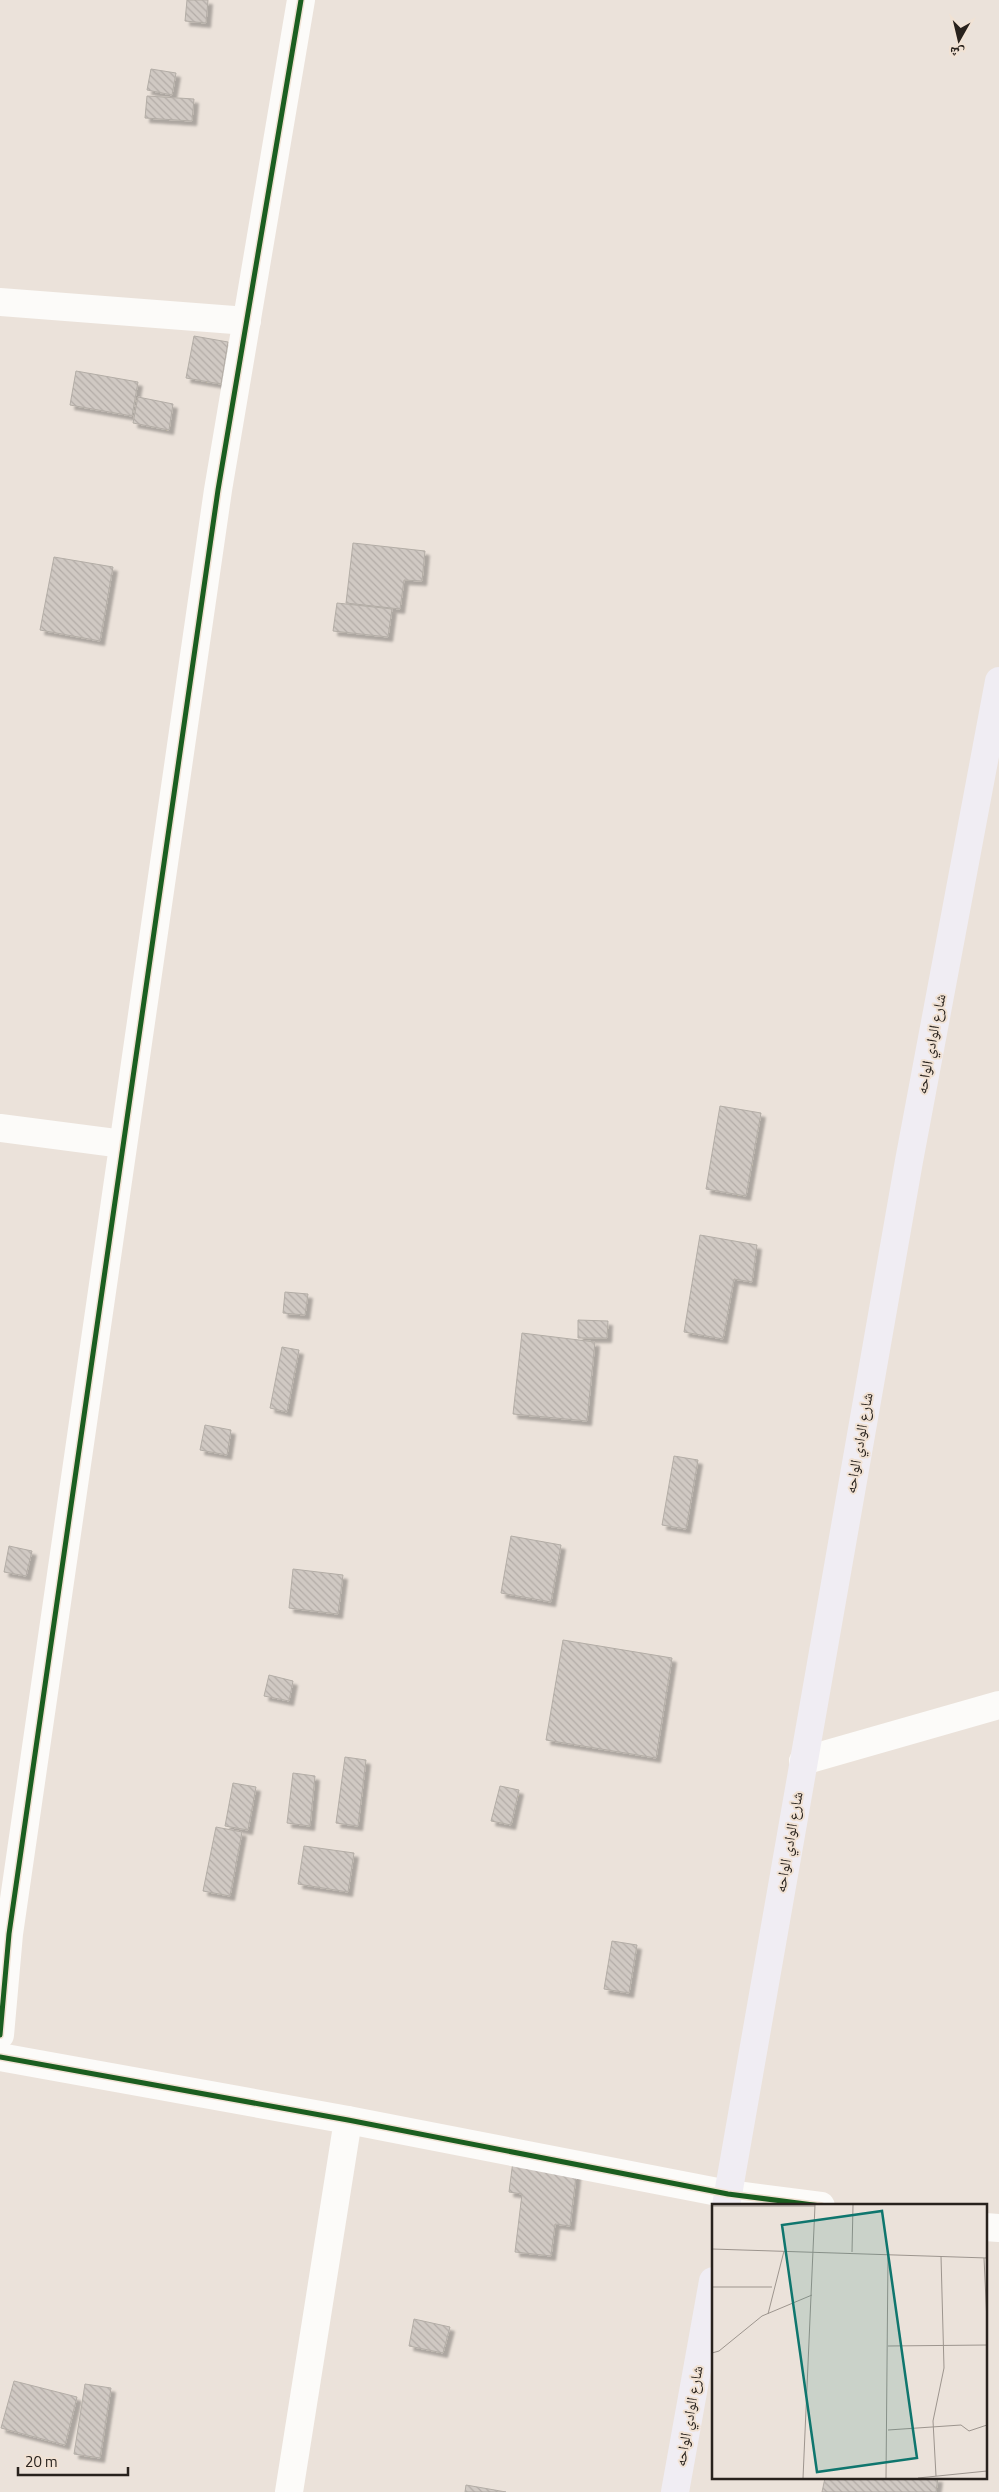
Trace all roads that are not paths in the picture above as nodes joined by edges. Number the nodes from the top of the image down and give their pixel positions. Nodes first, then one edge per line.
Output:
1 (301, 0) edge
2 (0, 302) edge
3 (247, 321) junction
4 (999, 682) edge
5 (0, 1128) edge
6 (123, 1144) junction
7 (999, 1705) edge
8 (803, 1761) junction
9 (0, 2035) edge
10 (0, 2057) edge
11 (348, 2120) junction
12 (727, 2200) edge
13 (790, 2204) edge
14 (986, 2227) edge
15 (999, 2228) edge
16 (712, 2287) edge
17 (289, 2492) edge
18 (675, 2492) edge

1 - 3 street
2 - 3 street
3 - 6 street
4 - 8 main road, شارع الوادي الواحه
5 - 6 street
6 - 9 street
7 - 8 street
8 - 12 main road, شارع الوادي الواحه
10 - 11 street
11 - 12 street
11 - 17 street
12 - 13 street
14 - 15 street
16 - 18 main road, شارع الوادي الواحه

